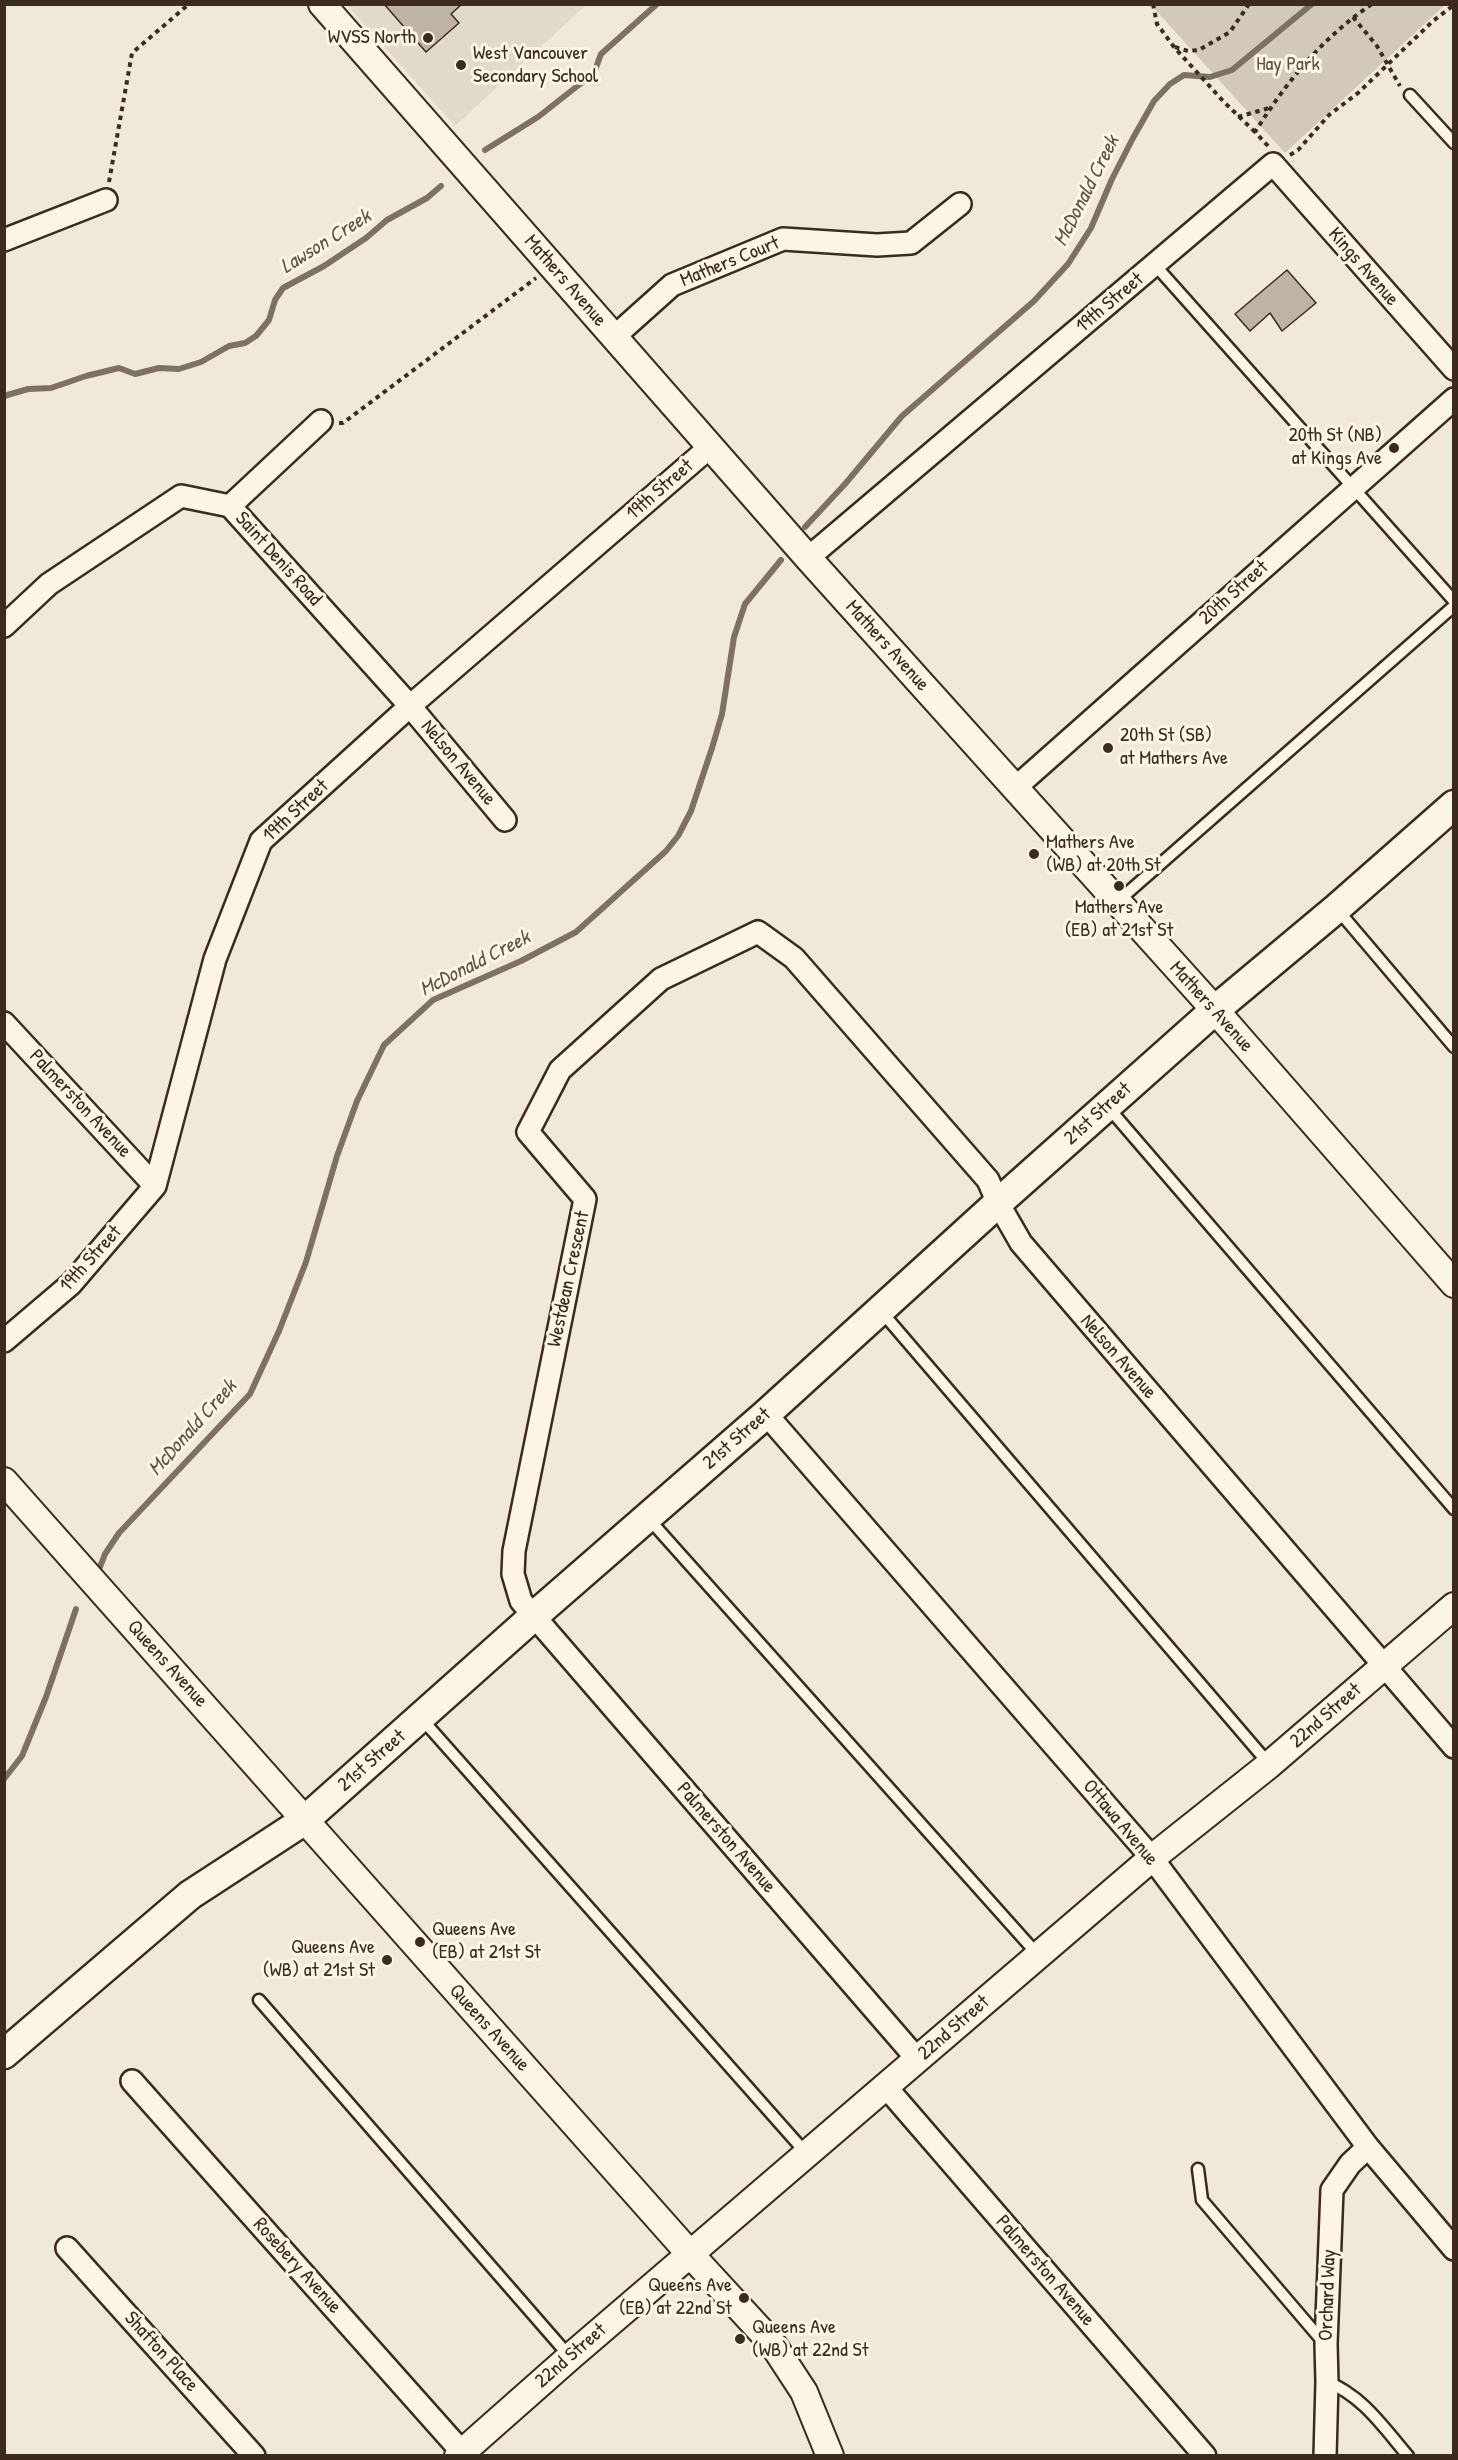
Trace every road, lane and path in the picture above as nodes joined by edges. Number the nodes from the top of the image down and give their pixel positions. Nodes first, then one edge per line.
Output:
1 (189, 4) edge
2 (322, 4) edge
3 (1153, 4) edge
4 (1249, 4) edge
5 (1372, 4) edge
6 (1454, 5) edge
7 (1353, 17) junction
8 (1174, 47) junction
9 (1387, 65) junction
10 (1410, 95) joint
11 (1270, 108) junction
12 (1238, 117) junction
13 (1255, 132) junction
14 (1454, 143) edge
15 (1273, 164) junction
16 (106, 200) joint
17 (960, 204) dead end
18 (4, 240) edge
19 (1155, 265) junction
20 (552, 266) junction
21 (614, 337) junction
22 (1454, 369) edge
23 (1454, 399) edge
24 (321, 421) joint
25 (710, 447) junction
26 (1352, 488) junction
27 (230, 506) junction
28 (808, 558) junction
29 (1454, 601) edge
30 (1454, 606) edge
31 (4, 626) edge
32 (411, 706) junction
33 (1015, 788) junction
34 (1454, 805) edge
35 (505, 820) dead end
36 (1117, 902) junction
37 (1337, 908) junction
38 (794, 958) joint
39 (1215, 1010) junction
40 (4, 1023) edge
41 (1454, 1047) edge
42 (1107, 1106) junction
43 (155, 1186) junction
44 (998, 1203) junction
45 (1454, 1284) edge
46 (880, 1311) junction
47 (4, 1341) edge
48 (766, 1414) junction
49 (4, 1481) edge
50 (1454, 1509) edge
51 (648, 1518) junction
52 (1454, 1606) edge
53 (534, 1616) junction
54 (1383, 1667) junction
55 (421, 1718) junction
56 (1454, 1747) edge
57 (1269, 1765) junction
58 (306, 1820) junction
59 (1152, 1858) junction
60 (1038, 1955) junction
61 (259, 2001) dead end
62 (4, 2054) edge
63 (918, 2060) junction
64 (132, 2081) dead end
65 (886, 2087) junction
66 (1368, 2147) junction
67 (807, 2154) junction
68 (1198, 2169) dead end
69 (67, 2248) dead end
70 (1454, 2249) edge
71 (690, 2254) junction
72 (1326, 2344) junction
73 (570, 2357) junction
74 (1327, 2382) junction
75 (460, 2454) edge
76 (254, 2456) edge
77 (830, 2456) edge
78 (1205, 2456) edge
79 (1324, 2456) edge
80 (1408, 2456) edge

1 - 16 path
2 - 20 street, Mathers Avenue
3 - 8 path
4 - 8 path
5 - 7 path
6 - 9 path
7 - 9 path
7 - 11 path
8 - 12 path
9 - 10 path
9 - 15 path
10 - 14 lane
11 - 12 path
11 - 13 path
12 - 13 path
13 - 15 path
15 - 19 street, 19th Street
15 - 22 street, Kings Avenue
16 - 18 street
17 - 21 street, Mathers Court
19 - 26 lane
19 - 28 street, 19th Street
20 - 21 street, Mathers Avenue
20 - 24 path
21 - 25 street, Mathers Avenue
23 - 26 street, 20th Street
24 - 27 street
25 - 28 street, Mathers Avenue
25 - 32 street, 19th Street
26 - 29 lane
26 - 33 street, 20th Street
27 - 31 street, Saint Denis Road
27 - 32 street, Saint Denis Road
28 - 33 street, Mathers Avenue
30 - 36 lane
32 - 35 street, Nelson Avenue
32 - 43 street, 19th Street
33 - 36 street, Mathers Avenue
34 - 37 main road, 21st Street
36 - 39 street, Mathers Avenue
37 - 39 main road, 21st Street
37 - 41 lane
38 - 44 street, Nelson Avenue
38 - 53 street, Westdean Crescent
39 - 42 main road, 21st Street
39 - 45 street, Mathers Avenue
40 - 43 street, Palmerston Avenue
42 - 44 main road, 21st Street
42 - 50 lane
43 - 47 street, 19th Street
44 - 46 main road, 21st Street
44 - 54 street, Nelson Avenue
46 - 48 main road, 21st Street
46 - 57 lane
48 - 51 main road, 21st Street
48 - 59 street, Ottawa Avenue
49 - 58 street, Queens Avenue
51 - 53 main road, 21st Street
51 - 60 lane
52 - 54 street, 22nd Street
53 - 55 main road, 21st Street
53 - 63 street, Palmerston Avenue
54 - 56 street, Nelson Avenue
54 - 57 street, 22nd Street
55 - 58 main road, 21st Street
55 - 67 lane
57 - 59 street, 22nd Street
58 - 62 main road, 21st Street
58 - 71 street, Queens Avenue
59 - 60 street, 22nd Street
59 - 66 street, Ottawa Avenue
60 - 63 street, 22nd Street
61 - 73 lane
63 - 65 street, 22nd Street
64 - 75 street, Rosebery Avenue
65 - 67 street, 22nd Street
65 - 78 street, Palmerston Avenue
66 - 70 street, Ottawa Avenue
66 - 72 street, Orchard Way
67 - 71 street, 22nd Street
68 - 72 lane
69 - 76 street, Shafton Place
71 - 73 street, 22nd Street
71 - 77 street, Queens Avenue
72 - 74 street, Orchard Way
73 - 75 street, 22nd Street
74 - 79 street, Orchard Way
74 - 80 lane

